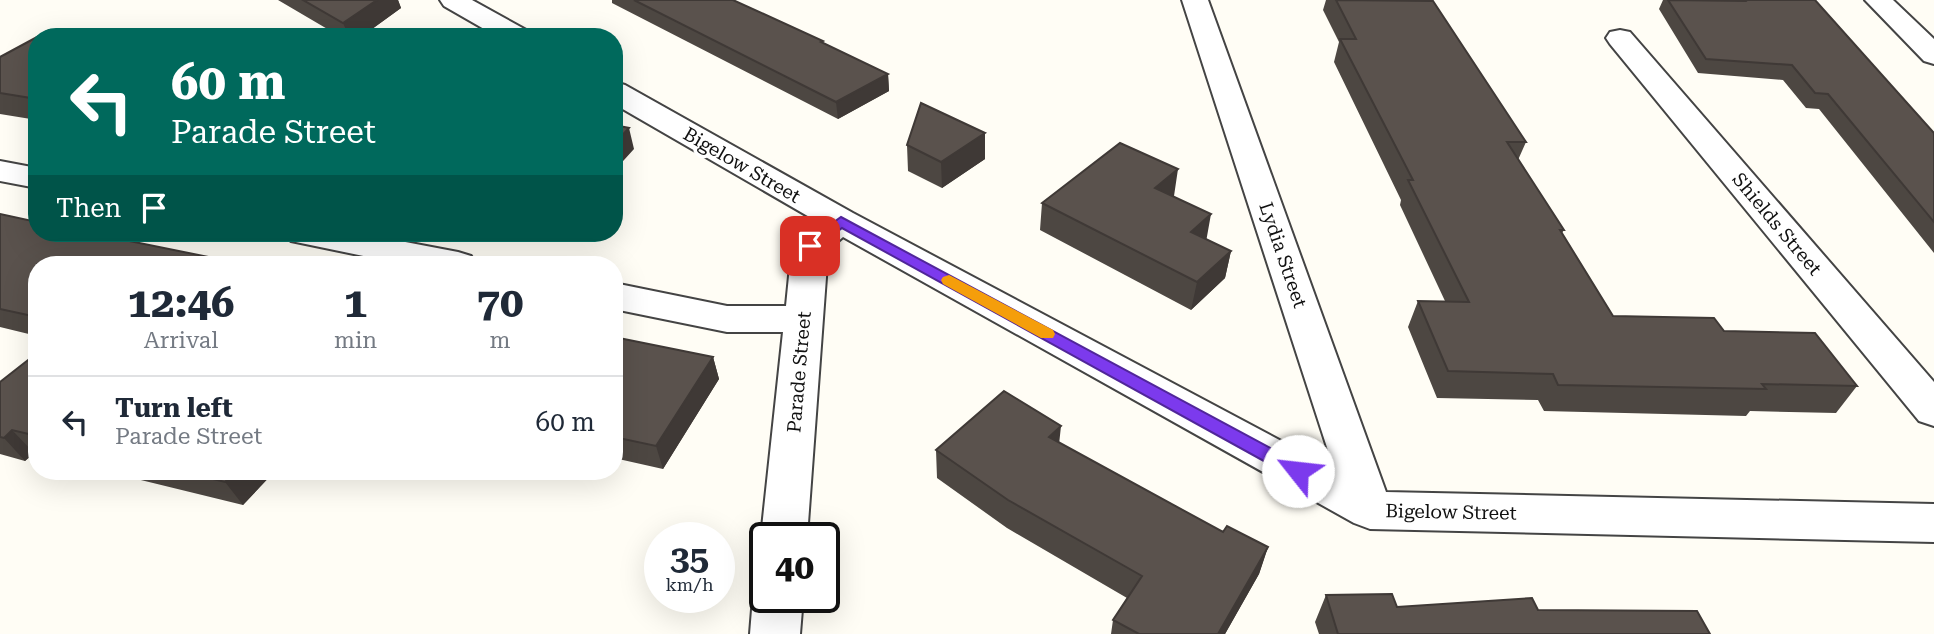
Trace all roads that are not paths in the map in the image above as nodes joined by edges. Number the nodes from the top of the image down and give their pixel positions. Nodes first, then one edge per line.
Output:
1 (453, 0) edge
2 (1195, 0) edge
3 (1878, 0) edge
4 (502, 28) edge
5 (1620, 38) dead end
6 (1934, 55) edge
7 (623, 97) edge
8 (0, 171) edge
9 (28, 176) edge
10 (841, 221) junction
11 (348, 242) edge
12 (418, 256) edge
13 (623, 298) edge
14 (804, 319) junction
15 (1934, 410) edge
16 (1370, 510) junction
17 (785, 522) edge
18 (1934, 523) edge
19 (777, 613) edge
20 (775, 634) edge

1 - 4 street
2 - 16 street, Lydia Street
3 - 6 street
5 - 15 street, Shields Street
7 - 10 street, Bigelow Street
8 - 9 street
10 - 14 street, Parade Street
10 - 16 street, Bigelow Street
11 - 12 street
13 - 14 street
14 - 17 street, Parade Street
16 - 18 street, Bigelow Street
19 - 20 street

